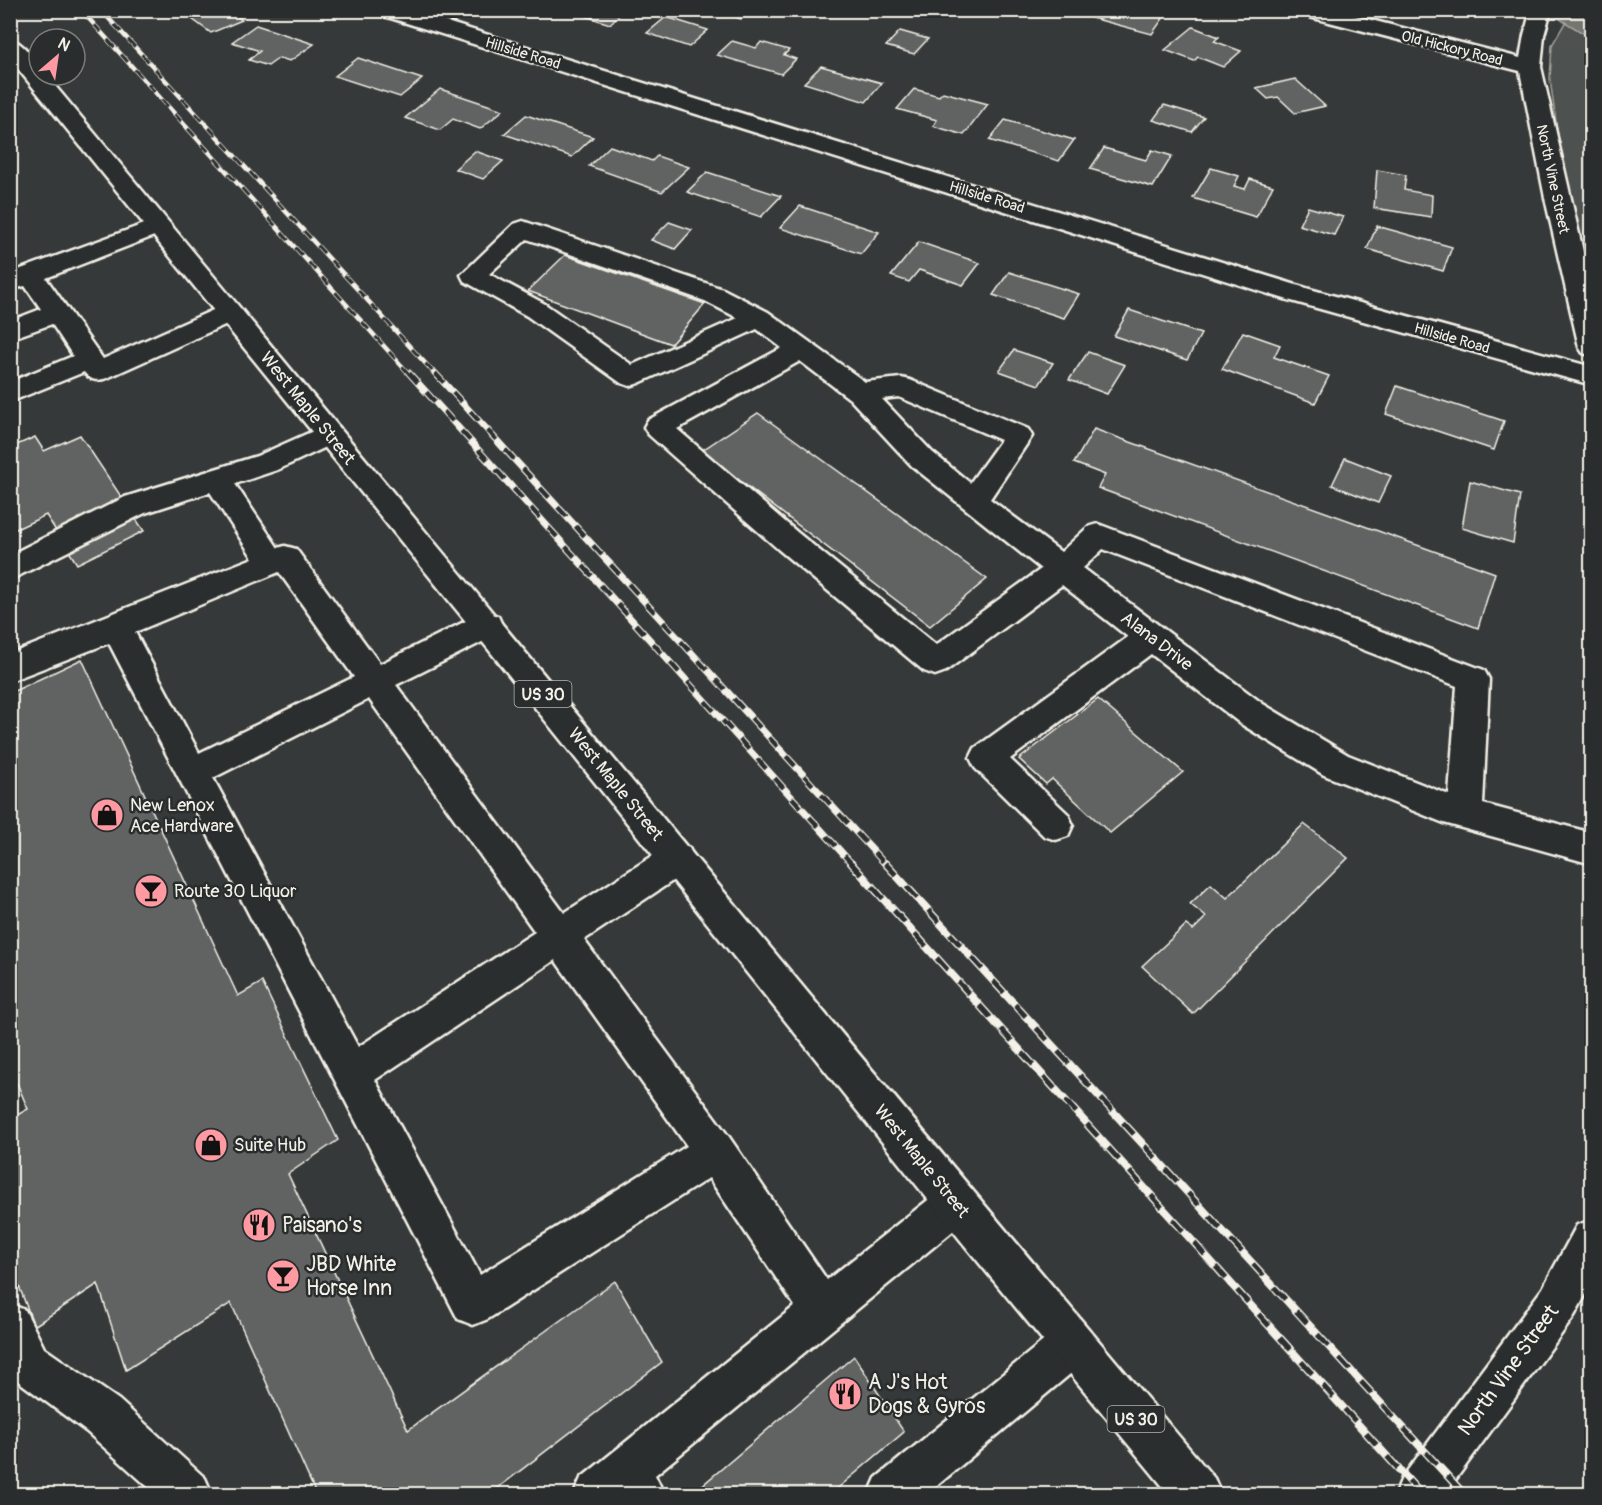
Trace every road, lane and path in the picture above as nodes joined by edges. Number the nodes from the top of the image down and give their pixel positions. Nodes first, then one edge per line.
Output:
1 (386, 10) edge
2 (1305, 10) edge
3 (1541, 10) edge
4 (10, 45) edge
5 (1530, 67) junction
6 (158, 226) junction
7 (21, 279) edge
8 (57, 312) junction
9 (230, 313) junction
10 (10, 331) edge
11 (780, 334) junction
12 (1592, 347) edge
13 (90, 359) junction
14 (1592, 376) edge
15 (860, 392) junction
16 (10, 393) edge
17 (329, 434) junction
18 (218, 479) junction
19 (973, 501) junction
20 (272, 562) junction
21 (10, 569) edge
22 (1063, 569) junction
23 (487, 625) junction
24 (116, 627) junction
25 (1151, 637) junction
26 (10, 668) edge
27 (375, 682) junction
28 (193, 772) junction
29 (1465, 814) junction
30 (1056, 825) dead end
31 (1592, 849) edge
32 (677, 859) junction
33 (560, 937) junction
34 (352, 1073) junction
35 (715, 1151) junction
36 (956, 1203) junction
37 (1592, 1240) edge
38 (823, 1311) junction
39 (10, 1325) edge
40 (1073, 1344) junction
41 (621, 1486) edge
42 (189, 1494) edge
43 (892, 1494) edge
44 (1198, 1494) edge
45 (1418, 1494) edge

1 - 14 street, Hillside Road
2 - 5 street, Old Hickory Road
3 - 5 street, North Vine Street
4 - 6 street, West Maple Street / US 30
5 - 12 street, North Vine Street
6 - 7 street
6 - 9 street, West Maple Street / US 30
7 - 8 street
8 - 10 street
8 - 13 street
9 - 13 street
9 - 17 street, West Maple Street / US 30
11 - 11 street, Alana Drive
11 - 15 street, Alana Drive
11 - 22 street
13 - 16 street
15 - 19 street, Alana Drive
15 - 19 street
17 - 18 street
17 - 23 street, West Maple Street / US 30
18 - 20 street
18 - 21 street
19 - 22 street, Alana Drive
20 - 24 street
20 - 27 street
22 - 25 street, Alana Drive
22 - 29 street
23 - 27 street
23 - 32 street, West Maple Street / US 30
24 - 26 street
24 - 28 street
25 - 29 street, Alana Drive
25 - 30 street
27 - 28 street
27 - 33 street
28 - 34 street
29 - 31 street, Alana Drive
32 - 33 street
32 - 36 street, West Maple Street / US 30
33 - 34 street
33 - 35 street
34 - 35 street
35 - 38 street
36 - 38 street
36 - 40 street, West Maple Street / US 30
37 - 45 street, North Vine Street
38 - 41 street
39 - 42 street
40 - 43 street
40 - 44 street, West Maple Street / US 30

